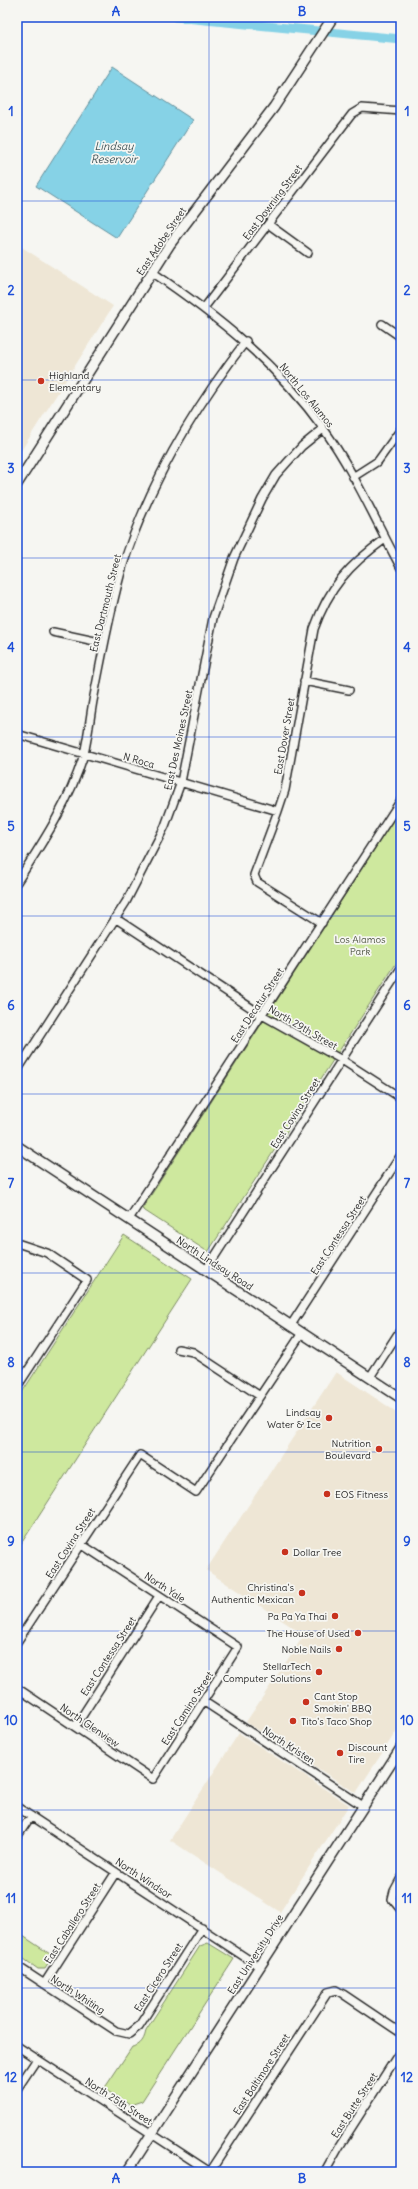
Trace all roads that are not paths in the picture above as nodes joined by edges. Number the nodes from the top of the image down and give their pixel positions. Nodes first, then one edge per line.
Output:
1 (332, 18) edge
2 (401, 111) edge
3 (268, 224) junction
4 (308, 253) dead end
5 (152, 272) junction
6 (204, 308) junction
7 (382, 324) dead end
8 (401, 337) edge
9 (246, 341) junction
10 (323, 429) junction
11 (401, 429) edge
12 (353, 478) junction
13 (17, 484) edge
14 (385, 539) junction
15 (401, 568) edge
16 (53, 632) dead end
17 (104, 643) junction
18 (304, 681) junction
19 (349, 690) dead end
20 (17, 734) edge
21 (84, 754) junction
22 (180, 782) junction
23 (401, 800) edge
24 (278, 811) junction
25 (17, 882) edge
26 (116, 918) junction
27 (322, 923) junction
28 (401, 968) edge
29 (262, 1015) junction
30 (342, 1060) junction
31 (17, 1071) edge
32 (401, 1098) edge
33 (17, 1146) edge
34 (401, 1155) edge
35 (129, 1219) junction
36 (17, 1243) edge
37 (206, 1270) junction
38 (291, 1325) junction
39 (401, 1329) edge
40 (302, 1332) junction
41 (178, 1350) dead end
42 (370, 1378) junction
43 (17, 1386) edge
44 (260, 1396) junction
45 (401, 1398) edge
46 (81, 1544) junction
47 (159, 1596) junction
48 (17, 1642) edge
49 (238, 1647) joint
50 (17, 1688) edge
51 (203, 1701) junction
52 (75, 1727) junction
53 (401, 1748) edge
54 (153, 1779) joint
55 (363, 1806) junction
56 (17, 1807) edge
57 (31, 1816) junction
58 (17, 1837) edge
59 (116, 1872) junction
60 (401, 1878) edge
61 (401, 1910) edge
62 (202, 1928) junction
63 (17, 1966) edge
64 (260, 1967) junction
65 (44, 1984) junction
66 (401, 2032) edge
67 (129, 2034) joint
68 (17, 2046) edge
69 (401, 2050) edge
70 (37, 2059) junction
71 (17, 2089) edge
72 (152, 2134) junction
73 (127, 2172) edge
74 (210, 2172) edge
75 (325, 2172) edge

1 - 5 main road, East Adobe Street
2 - 3 street, East Downing Street
3 - 4 street
3 - 6 street, East Downing Street
5 - 6 street, North Los Alamos
5 - 13 main road, East Adobe Street
6 - 9 street, North Los Alamos
7 - 8 street
9 - 10 street, North Los Alamos
9 - 17 street, East Dartmouth Street
10 - 12 street, North Los Alamos
10 - 22 street, East Des Moines Street
11 - 12 street
12 - 14 street, North Los Alamos
14 - 15 street, North Los Alamos
14 - 18 street, East Dover Street
16 - 17 street
17 - 21 street, East Dartmouth Street
18 - 19 street
18 - 24 street, East Dover Street
20 - 21 street, N Roca
21 - 22 street, N Roca
21 - 25 street, East Dartmouth Street
22 - 24 street, N Roca
22 - 26 street, East Des Moines Street
23 - 27 street, East Decatur Street
24 - 27 street, East Dover Street
26 - 29 street, North 29th Street
26 - 31 street, East Des Moines Street
27 - 29 street, East Decatur Street
28 - 30 street, East Covina Street
29 - 30 street, North 29th Street
29 - 35 street, East Decatur Street
30 - 32 street, North 29th Street
30 - 37 street, East Covina Street
33 - 35 main road, North Lindsay Road
34 - 38 street, East Contessa Street
35 - 37 main road, North Lindsay Road
36 - 43 street
37 - 38 main road, North Lindsay Road
38 - 40 main road, North Lindsay Road
39 - 42 street
40 - 42 main road, North Lindsay Road
40 - 44 street
41 - 44 street
42 - 45 main road, North Lindsay Road
44 - 46 street, East Covina Street
46 - 47 street, North Yale
46 - 48 street, East Covina Street
47 - 49 street, North Yale
47 - 52 street, East Contessa Street
49 - 51 street, East Camino Street
50 - 52 street, North Glenview
51 - 54 street, East Camino Street
51 - 55 street, North Kristen
52 - 54 street, North Glenview
53 - 55 main road, East University Drive
55 - 64 main road, East University Drive
56 - 57 street, North Windsor
57 - 58 street
57 - 59 street, North Windsor
59 - 62 street, North Windsor
59 - 65 street, East Caballero Street
60 - 61 street
62 - 64 street, North Windsor
62 - 67 street, East Cicero Street
63 - 65 street, North Whiting
64 - 72 main road, East University Drive
65 - 67 street, North Whiting
66 - 74 street, East Baltimore Street
68 - 70 street, North 25th Street
69 - 75 street, East Butte Street
70 - 71 street
70 - 72 street, North 25th Street
72 - 73 main road, East University Drive
72 - 74 street, North 25th Street

